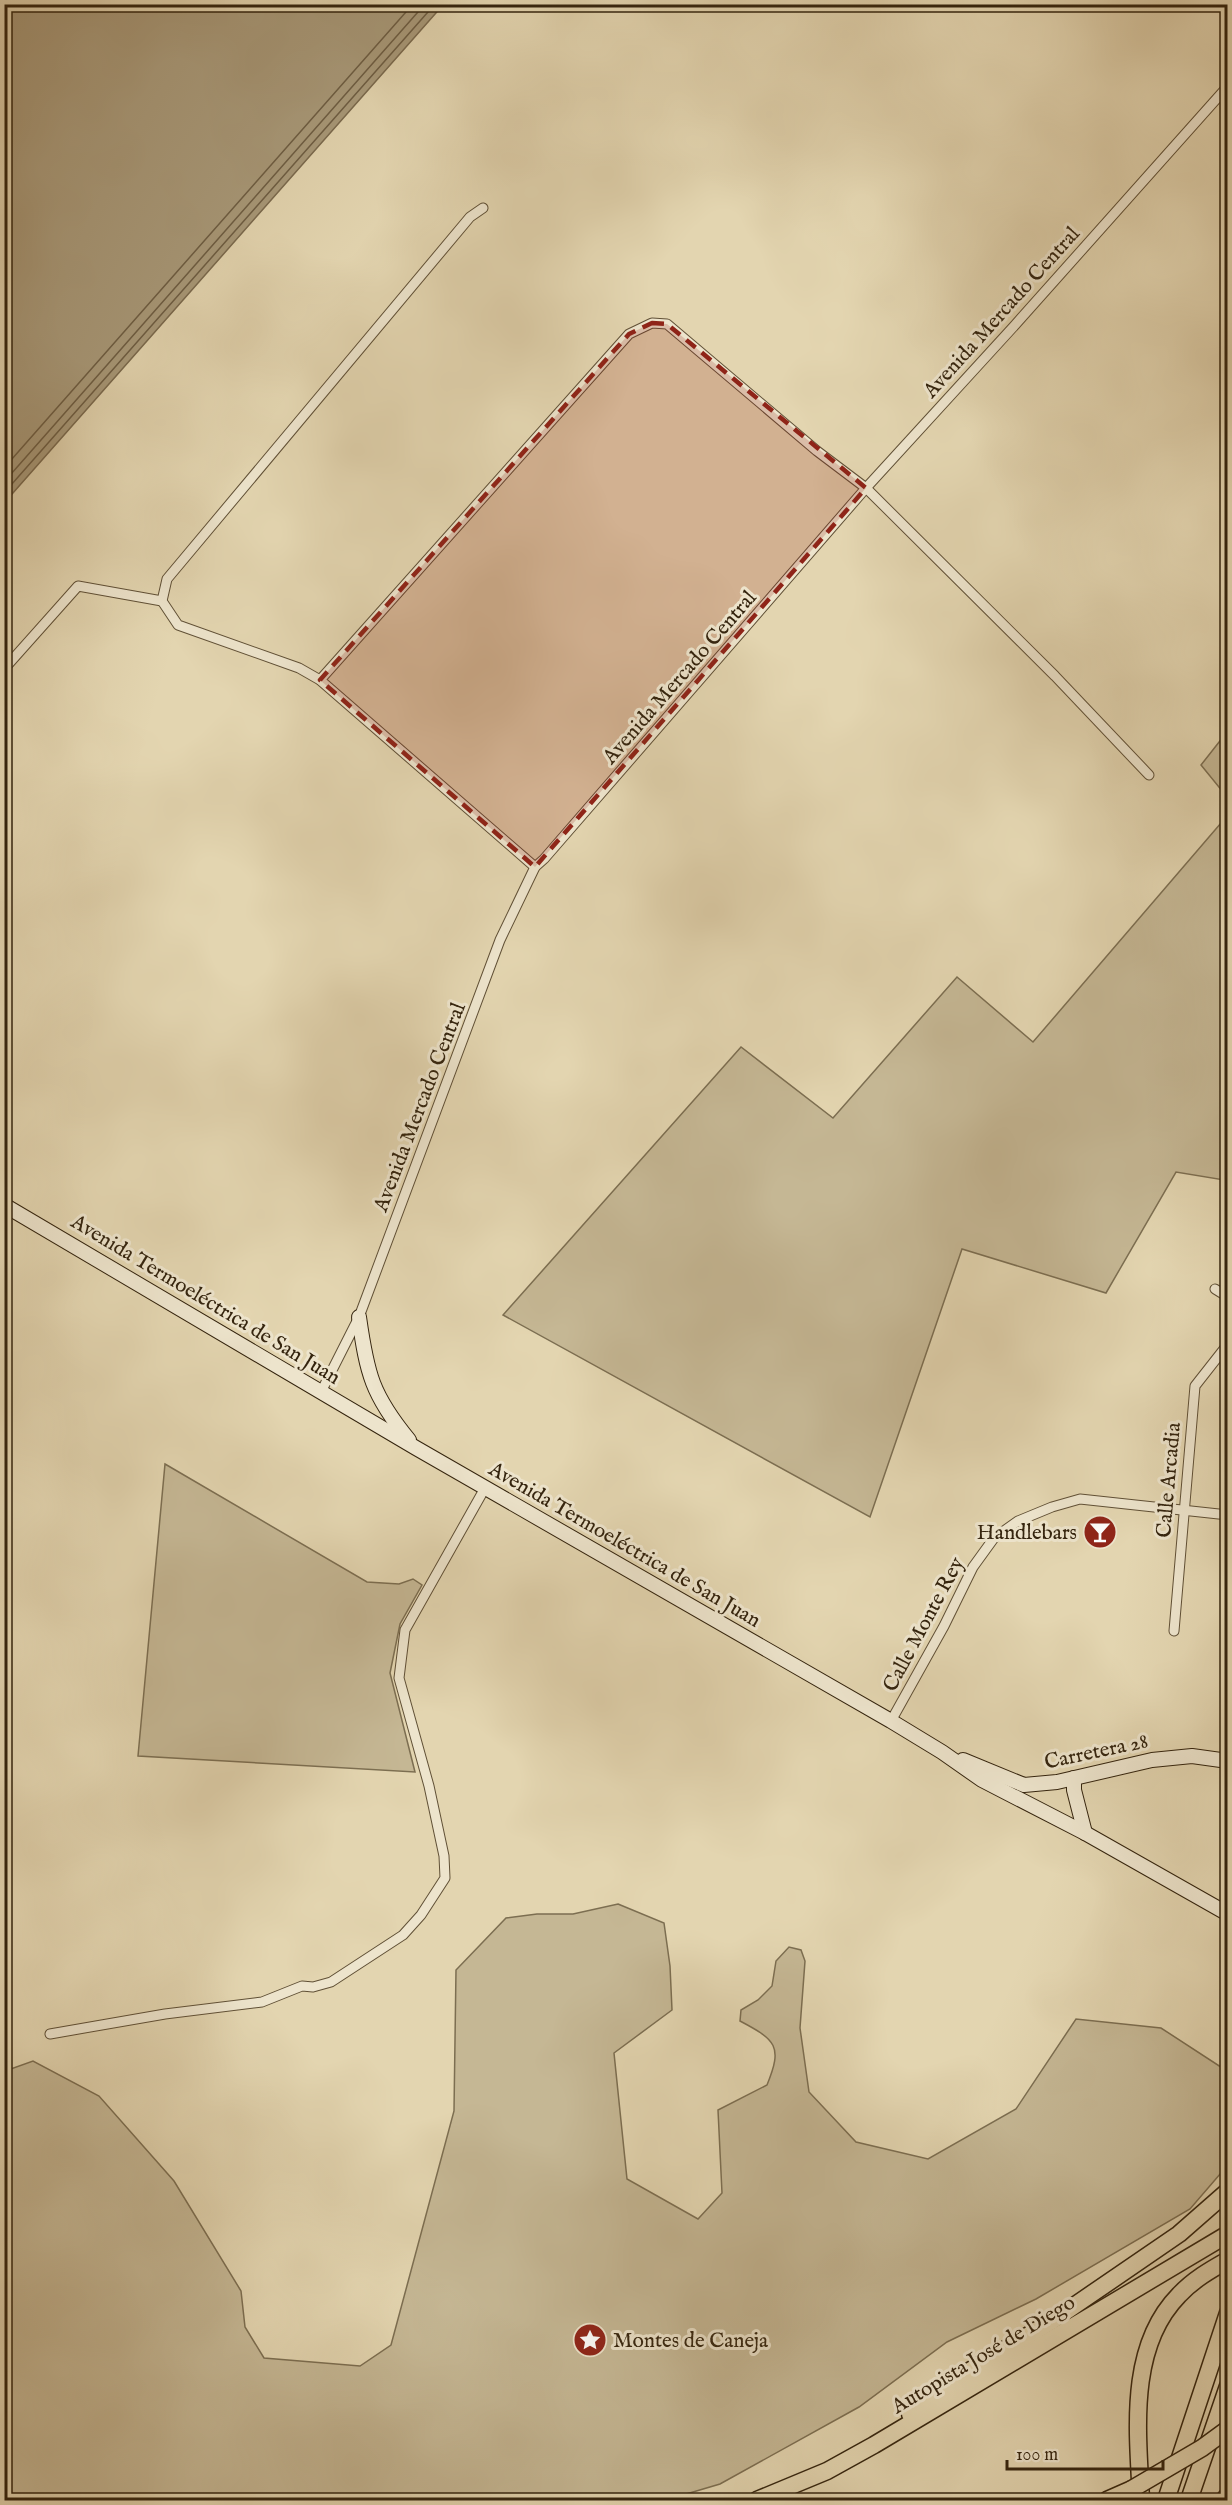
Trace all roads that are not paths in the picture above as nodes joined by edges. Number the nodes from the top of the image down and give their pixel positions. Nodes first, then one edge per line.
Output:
1 (1227, 86) edge
2 (483, 208) dead end
3 (866, 488) junction
4 (162, 601) junction
5 (4, 669) edge
6 (320, 680) junction
7 (1149, 775) dead end
8 (535, 867) junction
9 (4, 1205) edge
10 (1215, 1289) dead end
11 (1227, 1297) edge
12 (359, 1317) junction
13 (1227, 1344) edge
14 (321, 1392) junction
15 (416, 1448) junction
16 (485, 1488) junction
17 (1183, 1511) junction
18 (1227, 1515) edge
19 (1174, 1631) dead end
20 (891, 1721) junction
21 (942, 1752) junction
22 (1227, 1761) edge
23 (1074, 1778) junction
24 (1085, 1833) junction
25 (1227, 1914) edge
26 (50, 2034) dead end
27 (1227, 2191) edge
28 (1220, 2238) edge
29 (1227, 2260) edge
30 (1227, 2313) edge
31 (1227, 2387) edge
32 (1227, 2429) edge
33 (874, 2445) junction
34 (1136, 2495) edge
35 (1227, 2495) edge
36 (756, 2500) edge
37 (1107, 2500) edge
38 (1166, 2500) edge
39 (1189, 2500) edge
40 (1224, 2500) edge

1 - 3 street, Avenida Mercado Central
2 - 4 street
3 - 6 street
3 - 7 street
3 - 8 street, Avenida Mercado Central
4 - 5 street
4 - 6 street
6 - 8 street
8 - 12 street, Avenida Mercado Central
9 - 14 street, Avenida Termoeléctrica de San Juan
10 - 11 street
12 - 14 street, Avenida Mercado Central
12 - 15 street
13 - 17 street, Calle Arcadia
14 - 15 street, Avenida Termoeléctrica de San Juan
15 - 16 street, Avenida Termoeléctrica de San Juan
16 - 20 street, Avenida Termoeléctrica de San Juan
16 - 26 street
17 - 18 street, Calle Monte Rey
17 - 19 street, Calle Arcadia
17 - 20 street, Calle Monte Rey
20 - 21 street, Avenida Termoeléctrica de San Juan
21 - 23 street, Carretera 28
21 - 24 street, Avenida Termoeléctrica de San Juan
22 - 23 street, Carretera 28
23 - 24 street
24 - 25 street, Avenida Termoeléctrica de San Juan
27 - 33 highway
28 - 33 highway, Autopista José de Diego
29 - 34 highway
30 - 38 highway
31 - 39 highway
32 - 34 highway, bridge
33 - 36 highway, Autopista José de Diego
34 - 37 highway
35 - 40 highway

